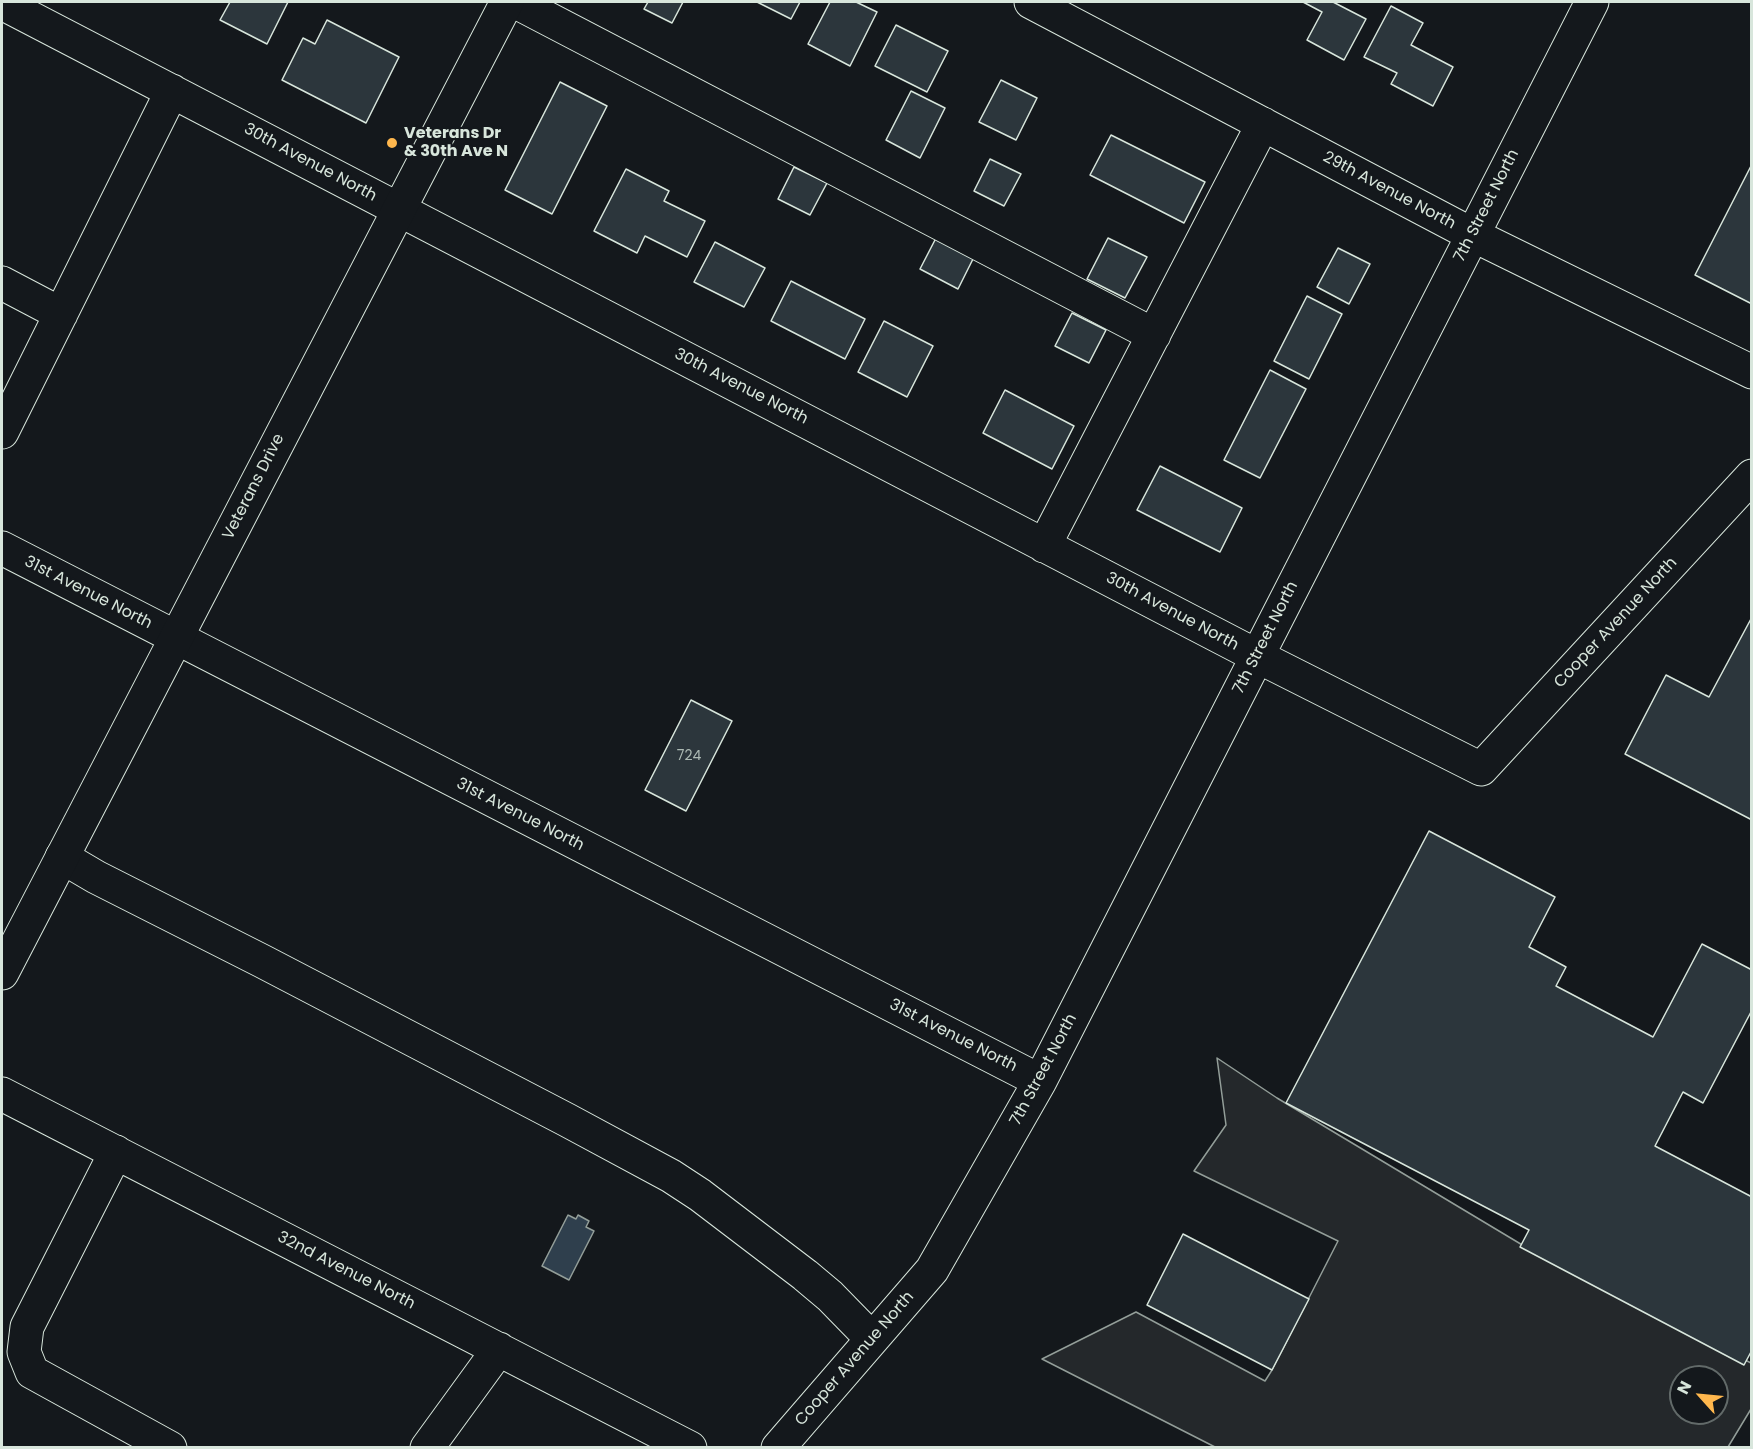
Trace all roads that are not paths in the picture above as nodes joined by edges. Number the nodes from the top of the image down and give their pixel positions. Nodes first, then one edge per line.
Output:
1 (507, 2) edge
2 (516, 2) edge
3 (1031, 2) edge
4 (1592, 2) edge
5 (2, 3) edge
6 (172, 92) junction
7 (1263, 124) junction
8 (399, 209) junction
9 (1473, 235) junction
10 (2, 283) edge
11 (60, 314) junction
12 (1154, 334) junction
13 (1752, 372) edge
14 (2, 432) edge
15 (1752, 476) edge
16 (1044, 546) junction
17 (2, 548) edge
18 (176, 639) junction
19 (1257, 656) junction
20 (1481, 769) joint
21 (62, 857) junction
22 (2, 973) edge
23 (1040, 1081) junction
24 (2, 1094) edge
25 (116, 1152) junction
26 (932, 1270) joint
27 (872, 1339) junction
28 (499, 1350) junction
29 (170, 1448) edge
30 (427, 1448) edge
31 (690, 1448) edge
32 (778, 1448) edge

1 - 8 street, Veterans Drive
2 - 12 street
3 - 7 street, 29th Avenue North
4 - 9 street, 7th Street North
5 - 6 street, 30th Avenue North
6 - 8 street, 30th Avenue North
6 - 11 street
7 - 9 street, 29th Avenue North
7 - 12 street
8 - 16 street, 30th Avenue North
8 - 18 street, Veterans Drive
9 - 13 street, 29th Avenue North
9 - 19 street, 7th Street North
10 - 11 street
11 - 14 street
12 - 16 street
15 - 20 street, Cooper Avenue North
16 - 19 street, 30th Avenue North
17 - 18 street, 31st Avenue North
18 - 21 street, Veterans Drive
18 - 23 street, 31st Avenue North
19 - 20 street, 30th Avenue North
19 - 23 street, 7th Street North
21 - 22 street, Veterans Drive
21 - 27 street
23 - 26 street, 7th Street North
24 - 25 street, 32nd Avenue North
25 - 28 street, 32nd Avenue North
25 - 29 street
26 - 27 street, Cooper Avenue North
27 - 32 street, Cooper Avenue North
28 - 30 street
28 - 31 street, 32nd Avenue North

